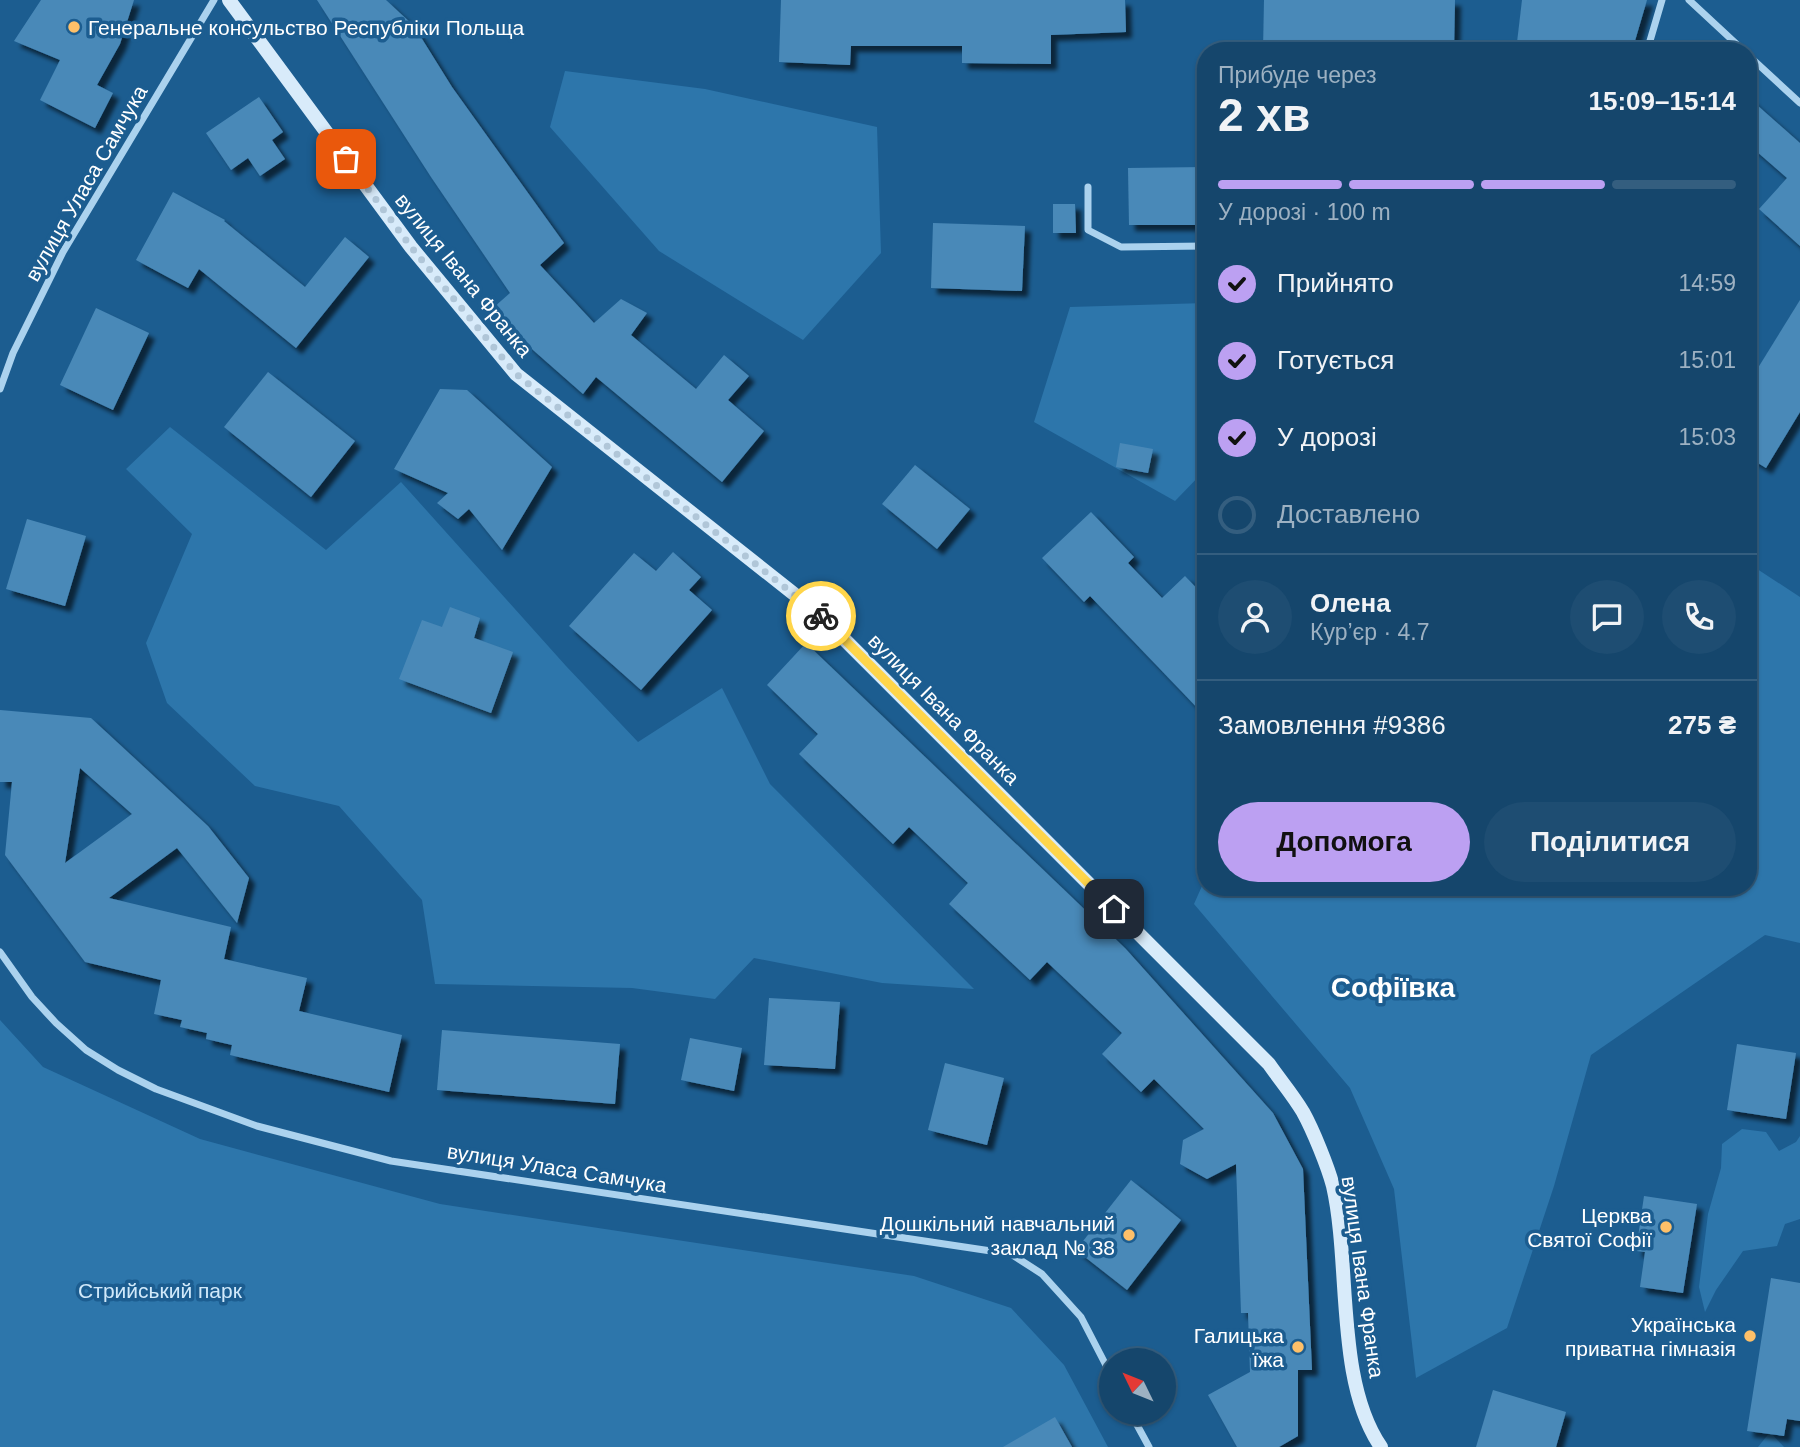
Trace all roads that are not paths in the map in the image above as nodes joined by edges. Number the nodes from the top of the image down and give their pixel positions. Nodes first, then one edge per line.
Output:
1 (214, 0) edge
2 (229, 0) edge
3 (1662, 0) edge
4 (1689, 0) edge
5 (1650, 42) edge
6 (1734, 42) edge
7 (1757, 63) edge
8 (1800, 103) edge
9 (1088, 187) dead end
10 (1197, 246) edge
11 (0, 389) edge
12 (0, 952) edge
13 (1099, 1352) edge
14 (1137, 1425) edge
15 (1376, 1445) edge
16 (1149, 1447) edge

1 - 11 street, вулиця Уласа Самчука
2 - 15 main road, вулиця Івана Франка
3 - 5 street
4 - 6 street
7 - 8 street
9 - 10 street
12 - 13 street, вулиця Уласа Самчука
14 - 16 street

